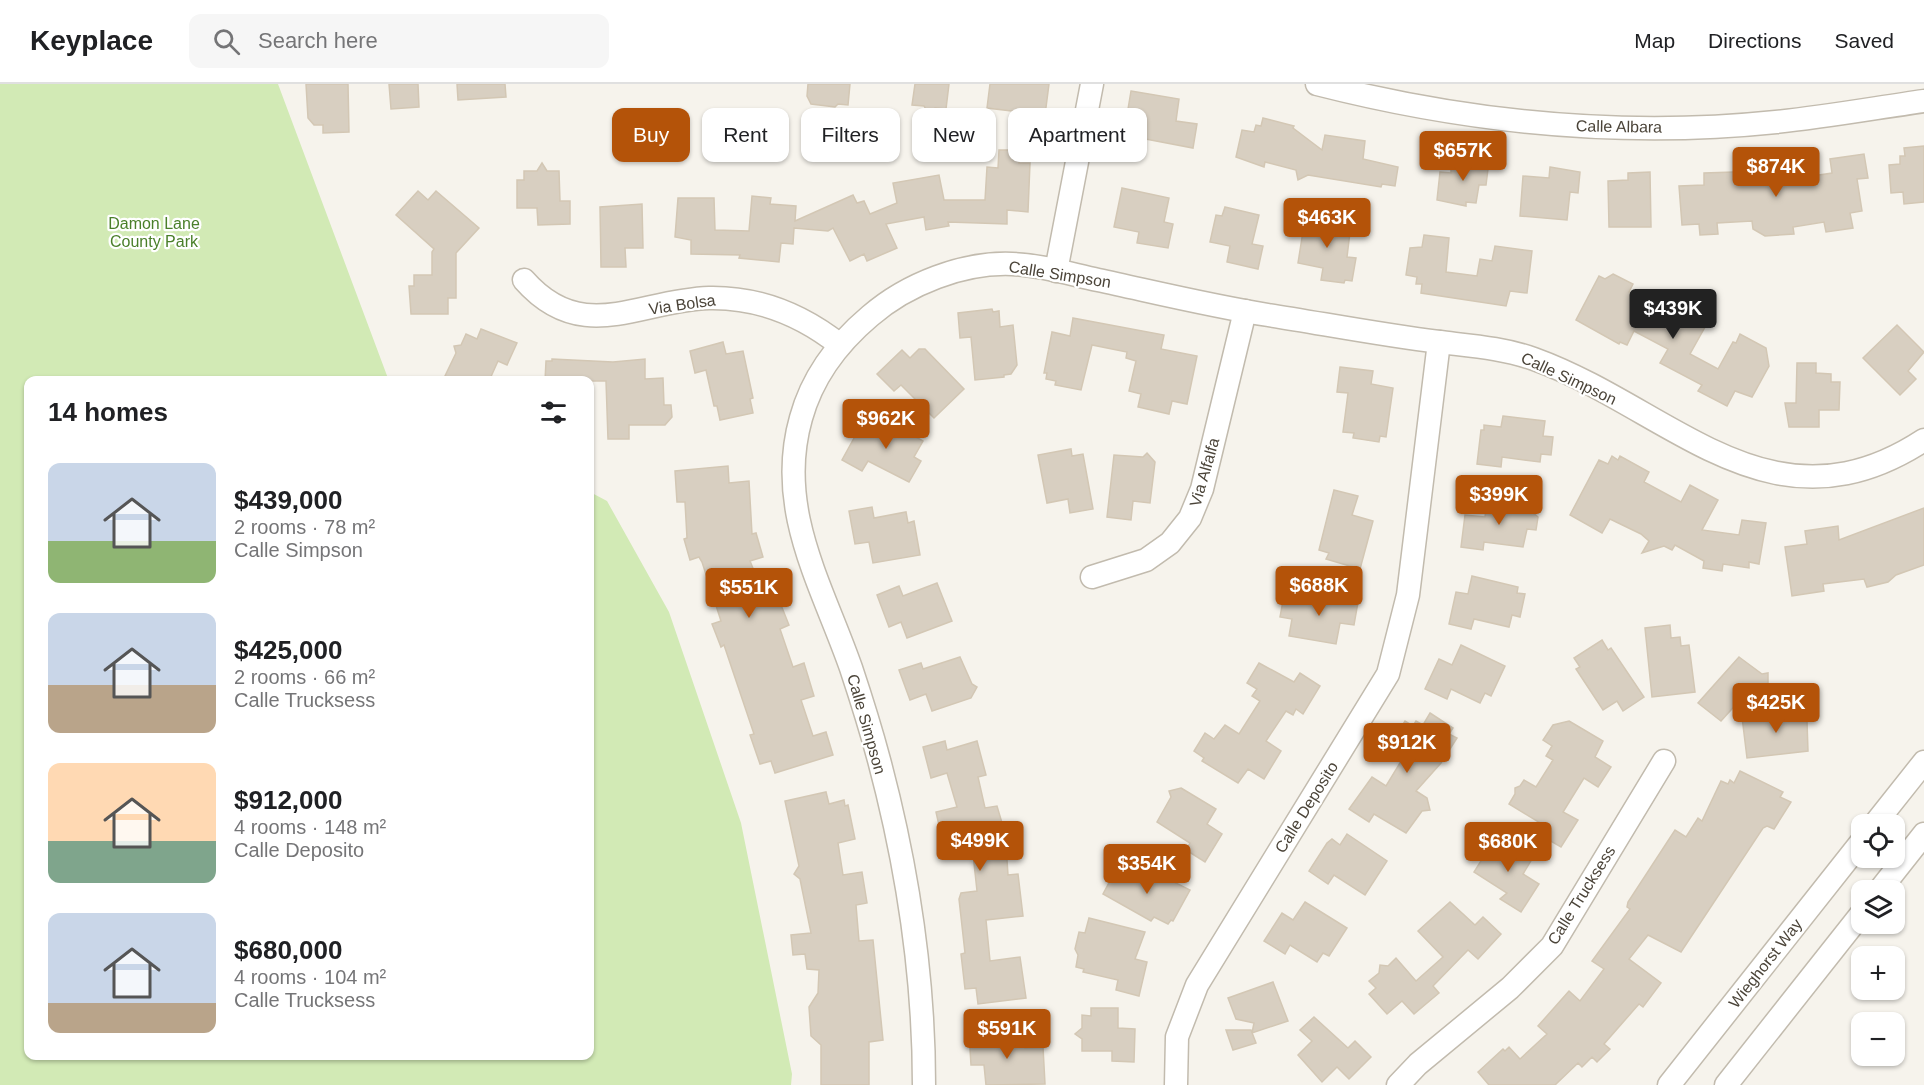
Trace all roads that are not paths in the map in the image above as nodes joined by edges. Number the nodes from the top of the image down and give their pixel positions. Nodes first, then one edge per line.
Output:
1 (1092, 84) edge
2 (1317, 84) edge
3 (1924, 101) edge
4 (1056, 271) junction
5 (524, 280) dead end
6 (1245, 311) junction
7 (1439, 342) junction
8 (840, 345) junction
9 (1924, 440) edge
10 (1092, 577) dead end
11 (1664, 761) dead end
12 (1924, 762) edge
13 (1883, 814) edge
14 (1924, 834) edge
15 (1851, 855) edge
16 (1888, 880) edge
17 (1851, 927) edge
18 (924, 1085) edge
19 (1176, 1085) edge
20 (1398, 1085) edge
21 (1669, 1085) edge
22 (1726, 1085) edge

1 - 4 street
2 - 3 street, Calle Albara
4 - 6 street, Calle Simpson
4 - 8 street, Calle Simpson
5 - 8 street, Via Bolsa
6 - 7 street, Calle Simpson
6 - 10 street, Via Alfalfa
7 - 9 street, Calle Simpson
7 - 19 street, Calle Deposito
8 - 18 street, Calle Simpson
11 - 20 street, Calle Trucksess
12 - 13 street
14 - 16 street
15 - 21 street, Wieghorst Way
17 - 22 street

